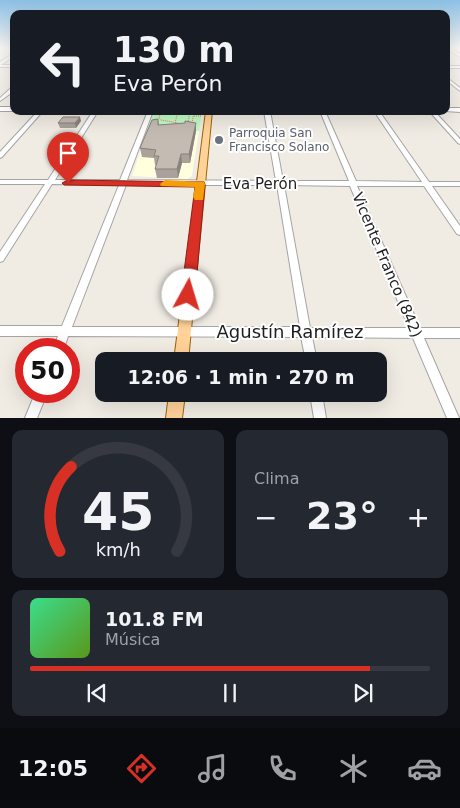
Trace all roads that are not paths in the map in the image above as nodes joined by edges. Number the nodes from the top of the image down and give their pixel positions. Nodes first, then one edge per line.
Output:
1 (450, 81) edge
2 (460, 90) edge
3 (10, 91) edge
4 (0, 100) edge
5 (37, 115) edge
6 (93, 115) edge
7 (149, 115) edge
8 (208, 115) edge
9 (268, 115) edge
10 (324, 115) edge
11 (379, 115) edge
12 (435, 115) edge
13 (460, 142) edge
14 (0, 156) edge
15 (0, 182) edge
16 (49, 183) junction
17 (122, 183) junction
18 (200, 184) junction
19 (279, 184) junction
20 (353, 184) junction
21 (428, 184) junction
22 (460, 184) edge
23 (460, 232) edge
24 (0, 259) edge
25 (0, 331) edge
26 (65, 331) junction
27 (184, 332) junction
28 (306, 333) junction
29 (416, 333) junction
30 (460, 333) edge
31 (62, 338) edge
32 (182, 352) edge
33 (309, 352) edge
34 (176, 402) edge
35 (317, 402) edge
36 (37, 403) edge
37 (31, 418) edge
38 (174, 418) edge
39 (320, 418) edge
40 (453, 418) edge

1 - 2 street
3 - 4 street
5 - 14 street
6 - 16 street
7 - 17 street
8 - 18 main road
9 - 19 street
10 - 20 street, Vicente Franco (842)
11 - 21 street
12 - 13 street
15 - 16 street, Eva Perón
16 - 17 street, Eva Perón
16 - 24 street
17 - 18 street, Eva Perón
17 - 26 street
18 - 19 street, Eva Perón
18 - 27 main road
19 - 20 street, Eva Perón
19 - 28 street
20 - 21 street, Eva Perón
20 - 29 street, Vicente Franco (842)
21 - 22 street, Eva Perón
21 - 23 street
25 - 26 street, Agustín Ramírez
26 - 27 street, Agustín Ramírez
26 - 31 street
27 - 28 street, Agustín Ramírez
27 - 32 main road
28 - 29 street, Agustín Ramírez
28 - 33 street
29 - 30 street, Agustín Ramírez
29 - 40 street, Vicente Franco (842)
34 - 38 main road
35 - 39 street
36 - 37 street

